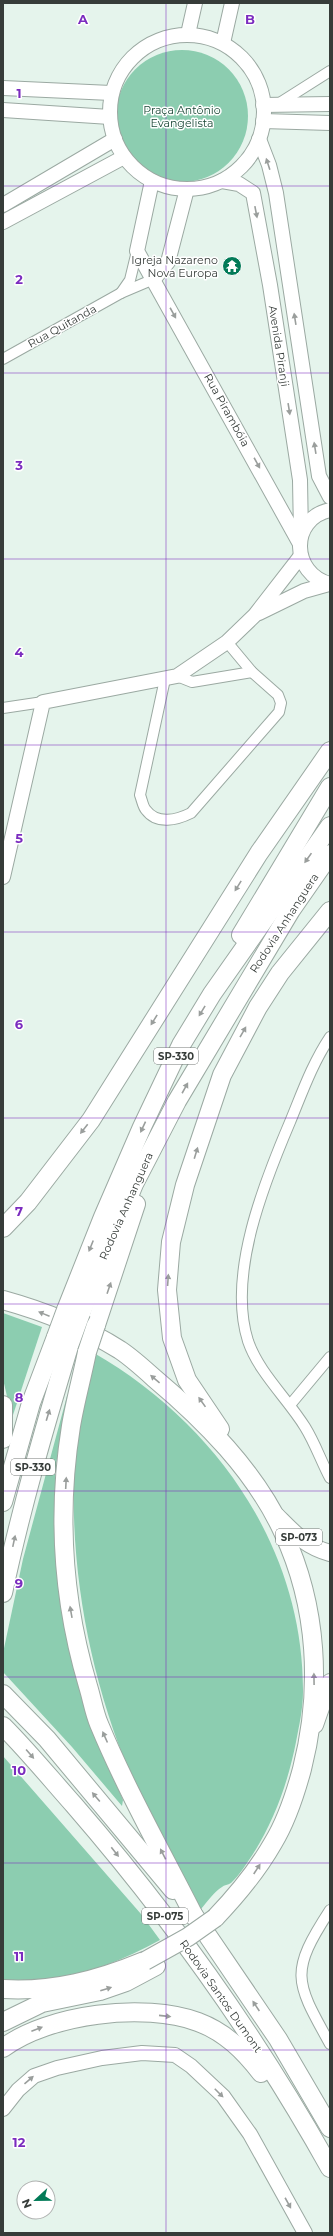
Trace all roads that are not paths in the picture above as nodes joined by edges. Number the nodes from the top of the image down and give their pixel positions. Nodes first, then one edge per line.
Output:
1 (194, 3) edge
2 (232, 3) edge
3 (188, 34) junction
4 (223, 43) junction
5 (330, 71) edge
6 (3, 88) edge
7 (111, 93) junction
8 (330, 104) edge
9 (270, 105) junction
10 (3, 110) edge
11 (110, 117) junction
12 (263, 121) junction
13 (330, 123) edge
14 (259, 139) junction
15 (115, 140) junction
16 (124, 157) junction
17 (152, 181) junction
18 (222, 181) junction
19 (187, 189) junction
20 (3, 205) edge
21 (3, 222) edge
22 (137, 251) junction
23 (154, 279) junction
24 (121, 292) junction
25 (3, 359) edge
26 (325, 475) edge
27 (330, 498) edge
28 (330, 510) edge
29 (300, 538) junction
30 (300, 557) junction
31 (329, 584) edge
32 (255, 615) junction
33 (227, 642) junction
34 (252, 672) junction
35 (171, 678) junction
36 (43, 702) junction
37 (3, 708) edge
38 (330, 751) edge
39 (330, 787) edge
40 (330, 826) edge
41 (6, 846) edge
42 (330, 854) edge
43 (3, 877) edge
44 (330, 911) edge
45 (212, 994) junction
46 (330, 1038) edge
47 (160, 1132) junction
48 (3, 1228) edge
49 (3, 1300) edge
50 (73, 1312) junction
51 (63, 1340) junction
52 (330, 1357) edge
53 (3, 1405) edge
54 (290, 1405) junction
55 (3, 1439) edge
56 (245, 1471) junction
57 (330, 1478) edge
58 (3, 1502) edge
59 (274, 1512) junction
60 (330, 1553) edge
61 (3, 1593) edge
62 (330, 1682) edge
63 (3, 1694) edge
64 (3, 1726) edge
65 (308, 1746) junction
66 (330, 1910) edge
67 (192, 1914) junction
68 (151, 1964) junction
69 (3, 1989) edge
70 (3, 2022) edge
71 (330, 2044) edge
72 (3, 2048) edge
73 (3, 2109) edge
74 (305, 2123) junction
75 (330, 2128) edge
76 (330, 2168) edge
77 (305, 2233) edge

1 - 3 street
2 - 4 street
3 - 4 street
3 - 7 street
4 - 9 street
5 - 9 street
6 - 7 street
7 - 11 street
8 - 9 street
9 - 12 street
10 - 11 street
11 - 15 street
12 - 13 street
12 - 14 street
14 - 18 street
26 -> 14 street, Avenida Piranji
15 - 16 street
15 - 20 street
16 - 17 street
16 - 21 street
17 - 19 street
17 - 22 street
18 - 19 street
18 -> 29 street, Avenida Piranji
19 - 23 street
22 - 23 street, Rua Pirambóia
22 - 24 street, Rua Quitanda
23 - 24 street, Rua Quitanda
23 -> 29 street, Rua Pirambóia
24 - 25 street, Rua Quitanda
26 - 27 street, Avenida Piranji
28 - 29 street
29 - 30 street, Avenida Piranji
30 - 31 street
30 - 32 street
31 - 32 street
32 - 33 street
33 - 34 street
33 - 35 street
34 - 35 street
34 - 35 street
35 - 36 street
36 - 37 street
36 - 41 street
38 -> 48 highway
39 - 45 highway
40 -> 45 highway, Rodovia Anhanguera / SP-330
41 - 43 street
47 -> 42 highway, Rodovia Anhanguera / SP-330
56 -> 44 highway
45 -> 50 highway, Rodovia Anhanguera / SP-330
46 - 54 street
47 - 50 highway, Rodovia Anhanguera / SP-330
67 -> 47 highway, bridge
56 -> 49 highway
50 - 51 highway, Rodovia Anhanguera / SP-330, bridge
51 - 58 highway, Rodovia Anhanguera / SP-330
61 -> 51 highway, Rodovia Anhanguera / SP-330
52 - 54 street
53 - 55 highway
54 - 57 street
56 - 59 highway
59 - 60 main road, SP-073
65 -> 59 highway
62 - 65 main road
67 -> 63 highway, Rodovia Santos Dumont / SP-075
64 -> 74 highway, Rodovia Santos Dumont / SP-075
68 -> 65 highway, bridge
66 - 71 street
75 -> 67 highway, Rodovia Santos Dumont / SP-075
68 - 69 highway
70 -> 68 highway
72 -> 74 highway
73 -> 77 street
74 - 76 highway, Rodovia Santos Dumont / SP-075

